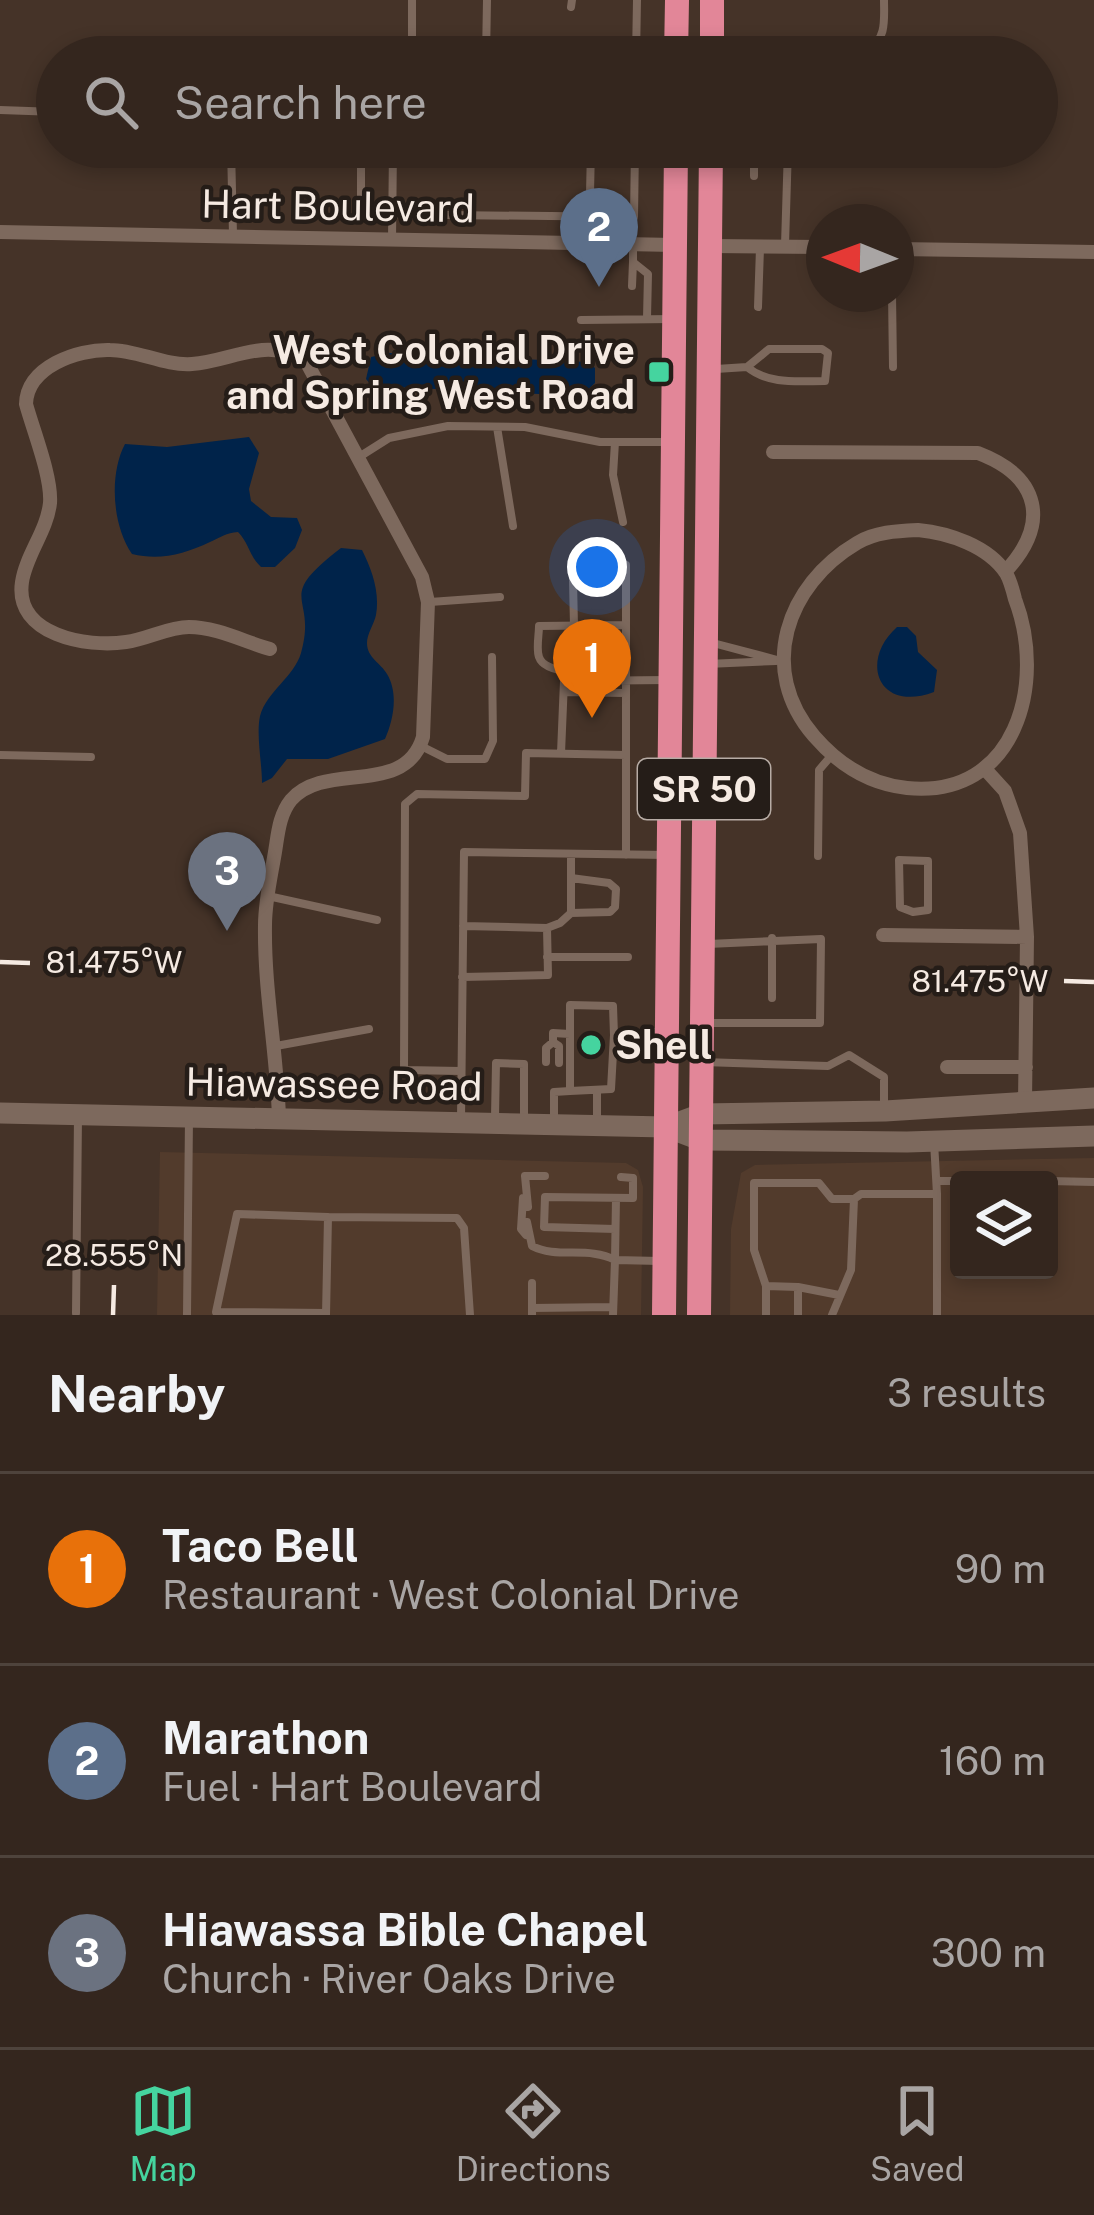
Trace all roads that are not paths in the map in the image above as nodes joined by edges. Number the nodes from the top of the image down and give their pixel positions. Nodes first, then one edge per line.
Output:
1 (412, 0) edge
2 (487, 0) edge
3 (637, 0) edge
4 (677, 0) edge
5 (712, 0) edge
6 (884, 0) edge
7 (412, 36) edge
8 (486, 36) edge
9 (636, 36) edge
10 (676, 36) edge
11 (712, 36) edge
12 (880, 36) edge
13 (0, 110) edge
14 (36, 111) edge
15 (231, 168) edge
16 (361, 168) edge
17 (393, 168) edge
18 (590, 168) edge
19 (635, 168) edge
20 (677, 168) edge
21 (682, 168) edge
22 (711, 168) edge
23 (754, 168) edge
24 (787, 168) edge
25 (754, 176) dead end
26 (392, 214) junction
27 (590, 218) junction
28 (0, 232) edge
29 (233, 237) junction
30 (392, 240) junction
31 (589, 243) junction
32 (633, 244) junction
33 (675, 245) junction
34 (710, 245) junction
35 (760, 246) junction
36 (785, 247) junction
37 (806, 248) edge
38 (914, 249) edge
39 (1094, 252) edge
40 (633, 262) junction
41 (632, 286) dead end
42 (758, 307) dead end
43 (892, 312) edge
44 (647, 318) junction
45 (674, 319) junction
46 (581, 320) dead end
47 (747, 367) junction
48 (893, 367) dead end
49 (709, 369) junction
50 (497, 427) junction
51 (615, 442) junction
52 (673, 442) junction
53 (773, 452) dead end
54 (358, 458) junction
55 (622, 522) dead end
56 (513, 526) dead end
57 (671, 549) junction
58 (626, 565) dead end
59 (1005, 572) junction
60 (573, 581) dead end
61 (500, 597) dead end
62 (428, 602) junction
63 (626, 625) junction
64 (574, 626) junction
65 (270, 650) dead end
66 (706, 652) junction
67 (491, 657) dead end
68 (782, 661) junction
69 (625, 677) junction
70 (670, 680) junction
71 (564, 692) junction
72 (625, 693) junction
73 (421, 746) junction
74 (562, 753) junction
75 (0, 754) edge
76 (626, 754) junction
77 (831, 756) junction
78 (91, 757) dead end
79 (985, 769) junction
80 (704, 794) junction
81 (571, 854) junction
82 (626, 855) junction
83 (668, 855) junction
84 (818, 856) dead end
85 (571, 878) junction
86 (268, 896) junction
87 (913, 912) junction
88 (571, 913) junction
89 (377, 920) dead end
90 (463, 926) junction
91 (547, 928) junction
92 (884, 935) dead end
93 (913, 935) junction
94 (772, 938) junction
95 (1027, 938) junction
96 (703, 944) junction
97 (548, 957) junction
98 (628, 957) dead end
99 (463, 977) junction
100 (772, 998) dead end
101 (702, 1022) junction
102 (574, 1027) junction
103 (610, 1028) junction
104 (369, 1029) dead end
105 (667, 1031) junction
106 (553, 1042) junction
107 (276, 1046) junction
108 (546, 1062) dead end
109 (702, 1062) junction
110 (559, 1064) dead end
111 (947, 1067) dead end
112 (1026, 1067) junction
113 (461, 1071) junction
114 (559, 1078) dead end
115 (551, 1089) junction
116 (597, 1090) junction
117 (570, 1091) junction
118 (1094, 1098) edge
119 (1025, 1102) junction
120 (884, 1112) junction
121 (0, 1113) edge
122 (77, 1114) junction
123 (701, 1114) junction
124 (189, 1116) junction
125 (279, 1118) junction
126 (461, 1123) junction
127 (495, 1123) junction
128 (524, 1124) junction
129 (554, 1125) junction
130 (597, 1126) junction
131 (666, 1127) junction
132 (1094, 1136) edge
133 (700, 1140) junction
134 (934, 1141) junction
135 (545, 1176) dead end
136 (621, 1178) dead end
137 (937, 1181) junction
138 (950, 1181) edge
139 (1058, 1181) edge
140 (1094, 1182) edge
141 (525, 1193) junction
142 (937, 1194) junction
143 (616, 1198) junction
144 (854, 1199) junction
145 (530, 1208) dead end
146 (328, 1216) junction
147 (530, 1222) dead end
148 (616, 1229) junction
149 (527, 1236) junction
150 (615, 1260) junction
151 (664, 1261) junction
152 (532, 1283) dead end
153 (766, 1286) junction
154 (799, 1287) junction
155 (839, 1295) junction
156 (613, 1311) edge
157 (532, 1312) edge
158 (76, 1313) edge
159 (326, 1314) edge
160 (187, 1315) edge
161 (470, 1315) edge
162 (664, 1315) edge
163 (699, 1315) edge
164 (766, 1315) edge
165 (798, 1315) edge
166 (832, 1315) edge
167 (937, 1315) edge

1 - 7 lane
2 - 8 lane
3 - 9 lane
4 - 10 highway
5 - 11 highway
6 - 12 lane
13 - 14 lane
15 - 29 lane
16 - 26 lane
17 - 26 lane
18 - 27 lane
19 - 27 lane
20 - 33 highway, SR 50
21 - 34 highway
22 - 34 highway, SR 50
23 - 25 lane
24 - 36 lane
26 - 27 lane
26 - 30 lane
27 - 31 lane
28 - 29 street, Hart Boulevard
29 - 30 street, Hart Boulevard
30 - 31 street, Hart Boulevard
31 - 32 street, Hart Boulevard
32 - 33 street, Hart Boulevard
32 - 40 lane
33 - 45 highway, SR 50
33 - 49 highway
34 - 35 street
34 - 49 highway, SR 50
35 - 36 street
35 - 42 lane
36 - 37 street
38 - 39 street
40 - 41 lane
40 - 44 lane
43 - 48 lane
44 - 45 lane
44 - 46 lane
45 - 52 highway, SR 50
47 - 47 lane
47 - 49 lane
49 - 66 highway, SR 50
50 - 51 lane
50 - 54 lane
50 - 56 lane
51 - 52 lane
51 - 55 lane
52 - 57 highway, SR 50
53 - 59 street
54 - 62 street
54 - 65 street
57 - 66 highway
57 - 70 highway, SR 50
58 - 63 lane
59 - 68 street
59 - 79 street
60 - 64 lane
61 - 62 lane
62 - 73 street
63 - 64 lane
63 - 69 lane
64 - 69 lane
66 - 68 lane
66 - 68 lane
66 - 80 highway, SR 50
67 - 73 lane
68 - 77 street
69 - 70 lane
69 - 71 lane
69 - 72 lane
70 - 80 highway
70 - 83 highway, SR 50
71 - 72 lane
71 - 74 lane
72 - 76 lane
73 - 86 street
74 - 76 lane
74 - 113 lane
75 - 78 lane
76 - 82 lane
77 - 79 street
77 - 84 lane
79 - 95 street
80 - 96 highway, SR 50
81 - 82 lane
81 - 85 lane
81 - 90 lane
82 - 83 lane
83 - 105 highway, SR 50
85 - 88 lane
85 - 88 lane
86 - 89 lane
86 - 107 street
87 - 87 lane
87 - 93 lane
88 - 91 lane
90 - 91 lane
90 - 99 lane
91 - 97 lane
92 - 93 street
93 - 95 street
94 - 96 lane
94 - 100 lane
94 - 101 lane
95 - 112 street
96 - 101 highway, SR 50
97 - 98 lane
97 - 99 lane
99 - 113 lane
101 - 109 highway, SR 50
102 - 103 lane
102 - 106 lane
102 - 117 lane
103 - 105 lane
103 - 116 lane
104 - 107 lane
105 - 131 highway, SR 50
106 - 108 lane
106 - 110 lane
107 - 125 street
109 - 120 lane
109 - 123 highway, SR 50
111 - 112 street
112 - 119 street
113 - 126 lane
114 - 115 lane
115 - 117 lane
115 - 129 lane
116 - 117 lane
116 - 130 lane
118 - 119 main road, Hiawassee Road
119 - 120 main road, Hiawassee Road
120 - 123 main road, Hiawassee Road
121 - 122 main road, Hiawassee Road
122 - 124 main road, Hiawassee Road
122 - 158 lane
123 - 131 main road, Hiawassee Road
123 - 133 highway, SR 50
124 - 125 main road, Hiawassee Road
124 - 160 lane
125 - 126 main road, Hiawassee Road
126 - 127 main road, Hiawassee Road
127 - 128 main road, Hiawassee Road
127 - 128 lane
128 - 129 main road, Hiawassee Road
129 - 130 main road, Hiawassee Road
130 - 131 main road, Hiawassee Road
131 - 133 main road, Hiawassee Road
131 - 151 highway, SR 50
132 - 134 main road, Hiawassee Road
133 - 134 main road, Hiawassee Road
133 - 163 highway, SR 50
134 - 137 lane
135 - 141 lane
136 - 143 lane
137 - 138 lane
137 - 142 lane
139 - 140 lane
141 - 145 lane
141 - 149 lane
142 - 144 lane
142 - 167 lane
143 - 148 lane
143 - 148 lane
144 - 153 lane
144 - 155 lane
146 - 159 lane
146 - 159 lane
146 - 161 lane
147 - 149 lane
148 - 150 lane
149 - 150 lane
150 - 151 lane
150 - 156 lane
151 - 162 highway, SR 50
152 - 157 lane
153 - 154 lane
153 - 164 lane
154 - 155 lane
154 - 165 lane
155 - 166 lane
156 - 157 lane

